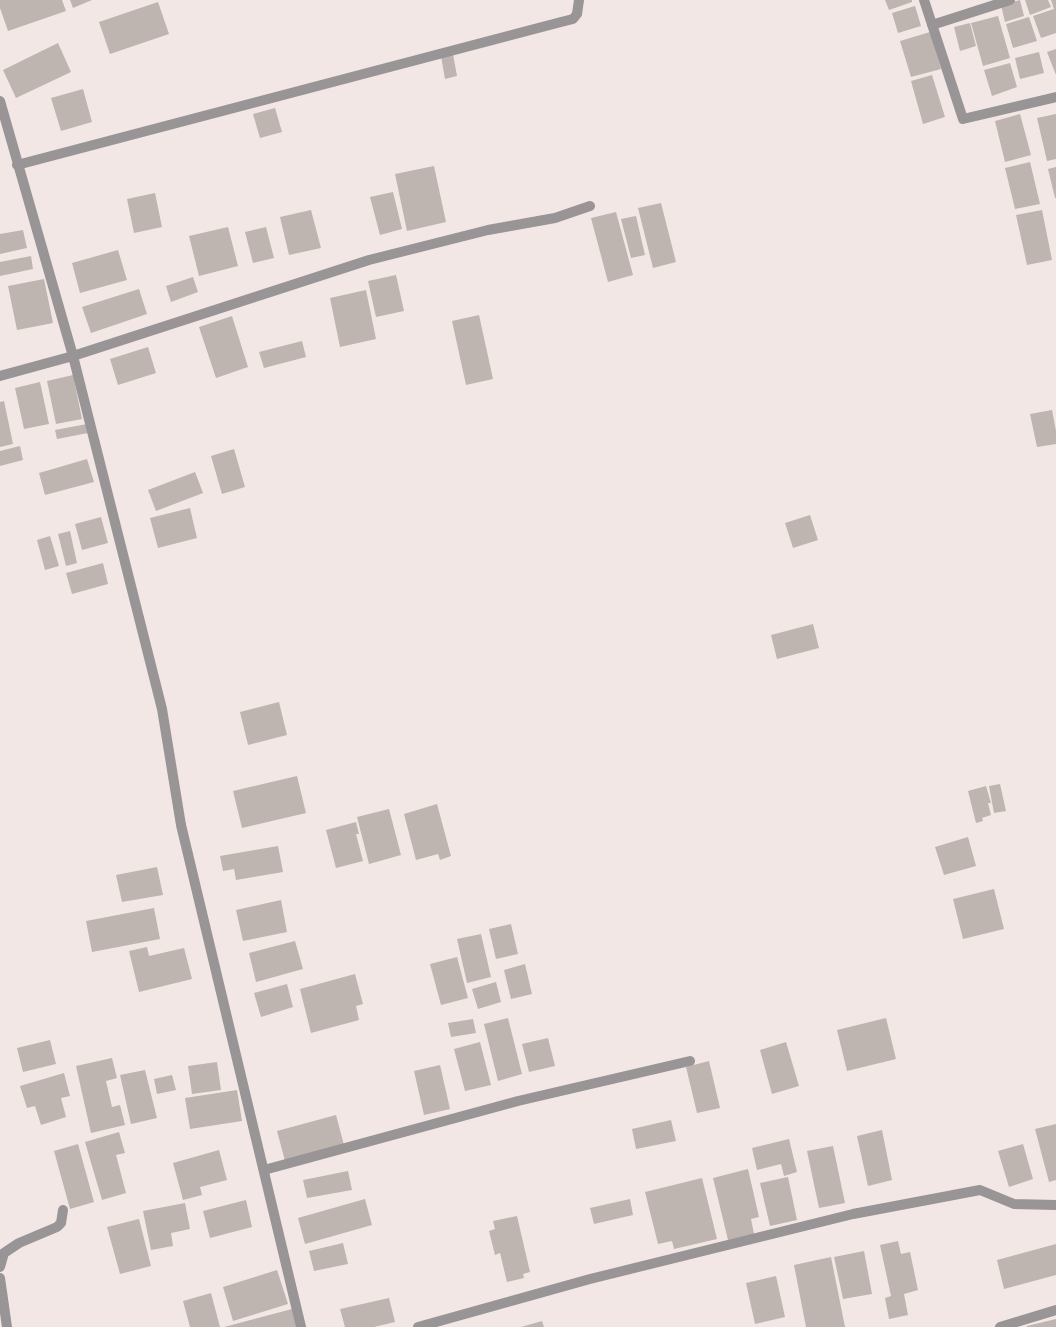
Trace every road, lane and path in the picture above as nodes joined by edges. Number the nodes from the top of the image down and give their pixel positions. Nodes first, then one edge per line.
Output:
1 (579, 0) edge
2 (924, 0) edge
3 (1010, 0) edge
4 (932, 25) junction
5 (1056, 97) edge
6 (0, 101) edge
7 (17, 165) junction
8 (590, 206) dead end
9 (73, 356) junction
10 (0, 376) edge
11 (690, 1061) dead end
12 (264, 1170) junction
13 (1056, 1205) edge
14 (63, 1210) dead end
15 (0, 1267) edge
16 (0, 1278) edge
17 (1056, 1310) edge
18 (6, 1327) edge
19 (301, 1327) edge
20 (418, 1327) edge
21 (1000, 1327) edge

1 - 7 street
2 - 4 street
3 - 4 street
4 - 5 street
6 - 7 street
7 - 9 street
8 - 9 street
9 - 10 street
9 - 12 street
11 - 12 street
12 - 19 street
13 - 20 street
14 - 15 street
16 - 18 street
17 - 21 street

